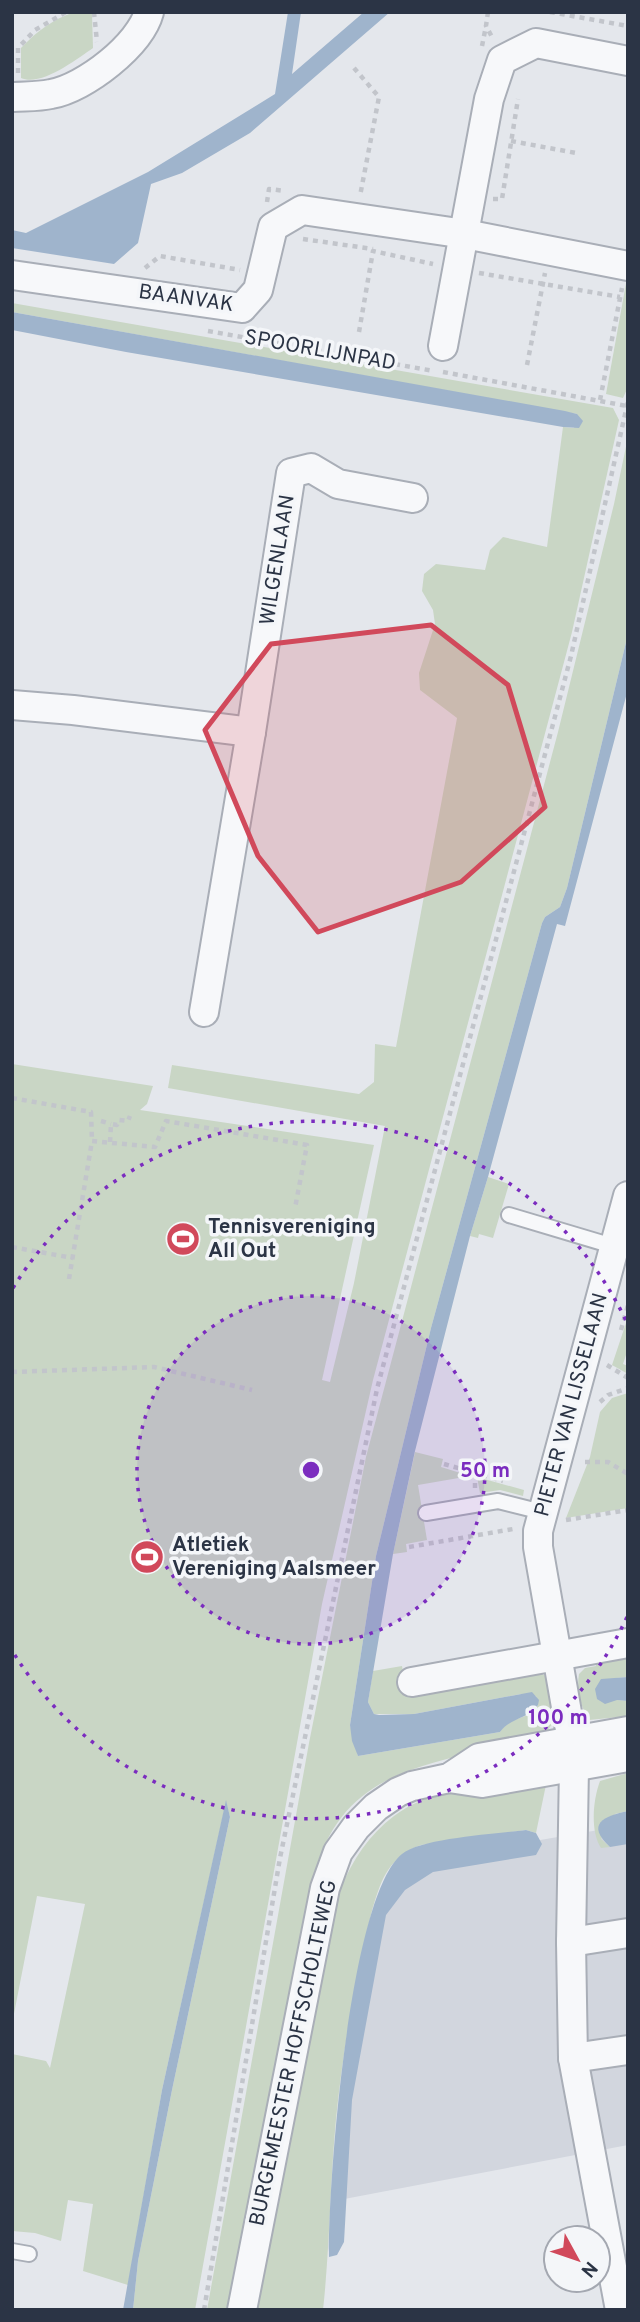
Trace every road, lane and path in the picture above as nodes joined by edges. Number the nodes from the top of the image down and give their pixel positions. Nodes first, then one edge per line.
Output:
1 (66, 12) edge
2 (94, 12) edge
3 (149, 12) edge
4 (550, 12) edge
5 (53, 15) edge
6 (485, 26) dead end
7 (628, 26) edge
8 (96, 49) dead end
9 (480, 53) dead end
10 (628, 61) edge
11 (354, 68) dead end
12 (15, 89) edge
13 (482, 136) junction
14 (576, 153) dead end
15 (288, 191) dead end
16 (356, 218) junction
17 (269, 220) junction
18 (465, 234) junction
19 (549, 250) junction
20 (373, 251) junction
21 (152, 263) junction
22 (458, 270) junction
23 (159, 271) dead end
24 (626, 271) edge
25 (262, 274) junction
26 (12, 275) edge
27 (543, 284) junction
28 (117, 290) junction
29 (620, 297) junction
30 (197, 329) dead end
31 (359, 332) dead end
32 (443, 346) dead end
33 (527, 365) dead end
34 (600, 400) junction
35 (627, 404) edge
36 (413, 498) dead end
37 (12, 705) edge
38 (251, 732) junction
39 (204, 1012) dead end
40 (12, 1098) edge
41 (130, 1116) dead end
42 (101, 1121) dead end
43 (111, 1124) junction
44 (92, 1141) junction
45 (110, 1142) junction
46 (628, 1196) edge
47 (295, 1208) dead end
48 (509, 1215) dead end
49 (613, 1246) junction
50 (12, 1247) edge
51 (73, 1258) junction
52 (69, 1279) dead end
53 (12, 1372) edge
54 (628, 1388) edge
55 (252, 1390) dead end
56 (597, 1405) dead end
57 (584, 1462) dead end
58 (444, 1464) dead end
59 (628, 1474) edge
60 (545, 1503) junction
61 (426, 1513) dead end
62 (628, 1643) edge
63 (557, 1654) junction
64 (412, 1682) dead end
65 (628, 1731) edge
66 (573, 1754) junction
67 (628, 1757) edge
68 (628, 1933) edge
69 (571, 1942) junction
70 (628, 2050) edge
71 (573, 2058) junction
72 (12, 2251) edge
73 (29, 2254) dead end
74 (204, 2310) edge
75 (242, 2310) edge
76 (620, 2310) edge

1 - 5 path
2 - 8 path
3 - 12 street
4 - 7 path
5 - 12 path
6 - 9 path
10 - 13 street
11 - 16 path
13 - 14 path
13 - 18 street
15 - 17 path
16 - 17 street
16 - 18 street
17 - 20 path
17 - 25 street, BAANVAK
18 - 19 street
18 - 22 street
19 - 24 street
19 - 27 path
20 - 22 path
20 - 31 path
21 - 23 path
21 - 25 path
21 - 28 path
22 - 27 path
22 - 32 street
24 - 29 path
25 - 28 street, BAANVAK
26 - 28 street, BAANVAK
27 - 29 path
27 - 33 path
29 - 34 path
30 - 34 path, SPOORLIJNPAD
34 - 35 path, SPOORLIJNPAD
35 - 74 path
36 - 38 street, WILGENLAAN
37 - 38 street
38 - 39 street, WILGENLAAN
40 - 44 path
41 - 43 path
42 - 43 path
43 - 45 path
44 - 45 path
44 - 51 path
45 - 47 path
46 - 49 street, PIETER VAN LISSELAAN
48 - 49 lane
49 - 60 street, PIETER VAN LISSELAAN
50 - 51 path
51 - 52 path
53 - 55 path
54 - 56 path
57 - 59 path
58 - 60 path
60 - 61 lane
60 - 63 street, PIETER VAN LISSELAAN
62 - 63 street
63 - 64 street
63 - 66 street, PIETER VAN LISSELAAN
65 - 66 street, BURGEMEESTER HOFFSCHOLTEWEG
66 - 67 street, BURGEMEESTER HOFFSCHOLTEWEG
66 - 69 street
66 - 75 street, BURGEMEESTER HOFFSCHOLTEWEG
68 - 69 street
69 - 71 street
70 - 71 street
71 - 76 street
72 - 73 lane

